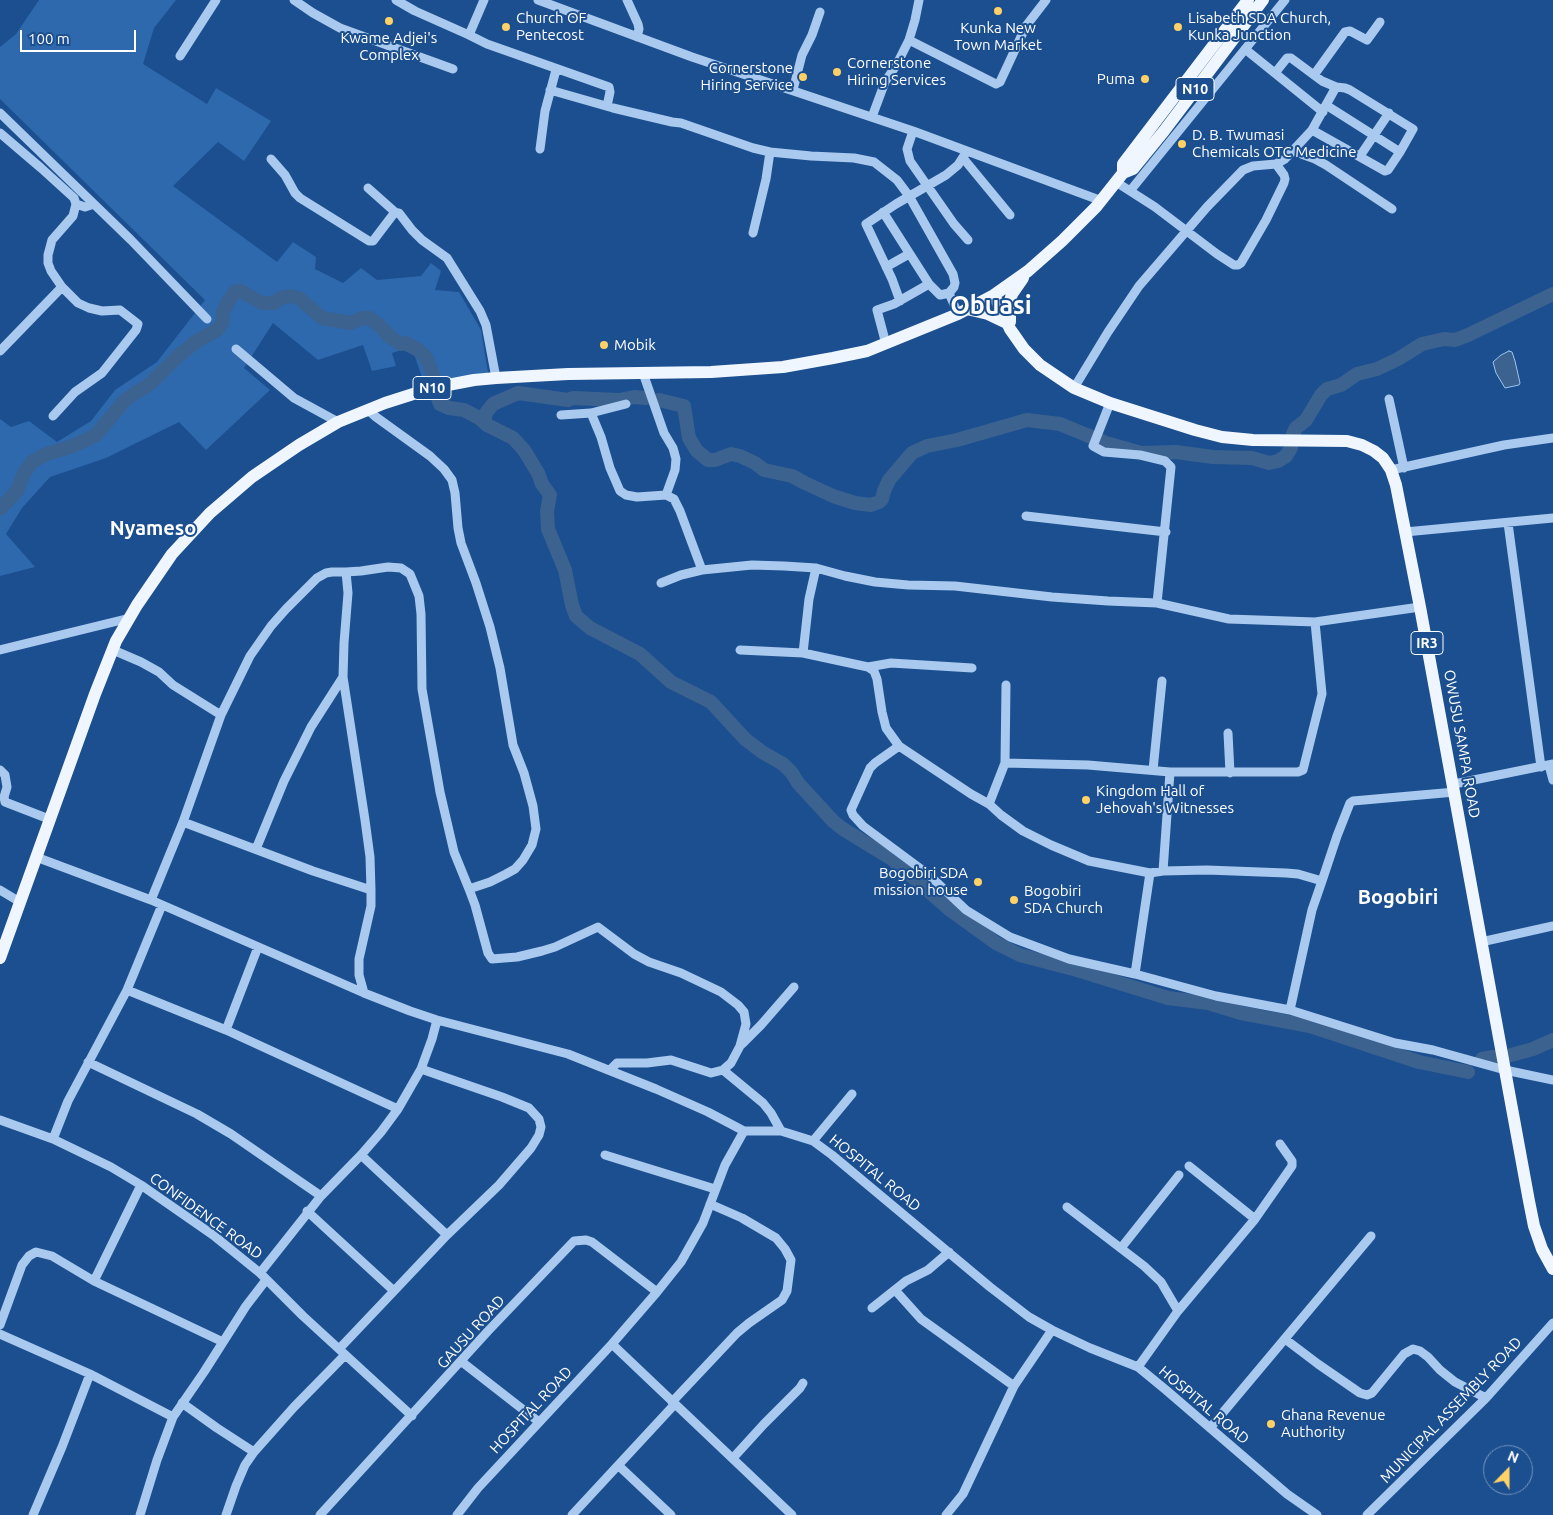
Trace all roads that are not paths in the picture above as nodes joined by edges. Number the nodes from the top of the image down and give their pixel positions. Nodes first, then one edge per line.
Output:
1 (216, 0) edge
2 (294, 0) edge
3 (396, 0) edge
4 (484, 0) edge
5 (538, 0) edge
6 (628, 0) edge
7 (919, 0) edge
8 (1046, 0) edge
9 (1248, 0) edge
10 (1263, 0) edge
11 (1285, 0) edge
12 (820, 12) dead end
13 (1380, 22) dead end
14 (469, 35) junction
15 (637, 37) junction
16 (909, 40) junction
17 (1246, 49) junction
18 (180, 56) dead end
19 (453, 69) dead end
20 (556, 70) junction
21 (1275, 73) junction
22 (1314, 75) junction
23 (1336, 87) junction
24 (550, 90) junction
25 (793, 90) junction
26 (607, 106) junction
27 (1324, 108) junction
28 (0, 113) edge
29 (1389, 113) junction
30 (872, 117) junction
31 (1312, 130) junction
32 (913, 131) junction
33 (0, 133) edge
34 (1374, 135) junction
35 (540, 149) dead end
36 (1293, 151) junction
37 (770, 152) junction
38 (1400, 152) junction
39 (965, 155) junction
40 (1360, 156) junction
41 (272, 159) dead end
42 (1276, 164) junction
43 (1120, 178) junction
44 (928, 186) junction
45 (368, 188) dead end
46 (1130, 191) junction
47 (909, 196) junction
48 (1102, 201) junction
49 (76, 204) junction
50 (94, 204) junction
51 (1392, 209) dead end
52 (395, 212) junction
53 (883, 212) junction
54 (1010, 215) dead end
55 (1187, 231) junction
56 (753, 233) dead end
57 (968, 240) dead end
58 (909, 254) junction
59 (886, 267) junction
60 (1028, 271) junction
61 (929, 284) junction
62 (62, 287) junction
63 (949, 293) junction
64 (994, 295) junction
65 (900, 301) junction
66 (962, 312) junction
67 (207, 319) dead end
68 (1009, 326) junction
69 (886, 344) junction
70 (236, 349) dead end
71 (0, 351) edge
72 (643, 373) junction
73 (496, 378) junction
74 (1074, 388) junction
75 (1389, 399) dead end
76 (1110, 403) junction
77 (626, 404) dead end
78 (368, 410) junction
79 (591, 413) junction
80 (561, 415) dead end
81 (53, 416) dead end
82 (338, 422) junction
83 (1553, 438) edge
84 (1397, 469) junction
85 (666, 495) junction
86 (1026, 516) dead end
87 (1553, 518) edge
88 (1508, 523) junction
89 (1166, 532) junction
90 (1405, 532) junction
91 (816, 568) junction
92 (702, 570) junction
93 (346, 572) junction
94 (661, 583) dead end
95 (1157, 603) junction
96 (1420, 607) junction
97 (130, 618) junction
98 (1315, 622) junction
99 (0, 650) edge
100 (113, 650) junction
101 (740, 650) dead end
102 (803, 653) junction
103 (868, 667) junction
104 (972, 668) dead end
105 (343, 677) junction
106 (1162, 680) dead end
107 (1006, 685) dead end
108 (221, 715) junction
109 (1228, 733) dead end
110 (899, 746) junction
111 (1005, 763) junction
112 (1548, 765) edge
113 (0, 770) edge
114 (1153, 770) junction
115 (1170, 772) junction
116 (1230, 773) junction
117 (1553, 780) edge
118 (1454, 788) junction
119 (989, 804) junction
120 (49, 819) junction
121 (183, 822) junction
122 (256, 849) junction
123 (36, 857) junction
124 (1163, 871) junction
125 (1150, 874) junction
126 (1322, 881) junction
127 (469, 889) junction
128 (0, 890) edge
129 (372, 890) junction
130 (151, 900) junction
131 (20, 902) junction
132 (162, 905) junction
133 (1553, 926) edge
134 (1481, 942) junction
135 (258, 947) junction
136 (0, 958) edge
137 (1134, 974) junction
138 (794, 987) dead end
139 (127, 990) junction
140 (364, 993) junction
141 (1290, 1010) junction
142 (436, 1020) junction
143 (226, 1030) junction
144 (740, 1046) junction
145 (88, 1062) junction
146 (421, 1069) junction
147 (610, 1070) junction
148 (723, 1070) junction
149 (1505, 1070) junction
150 (1553, 1080) edge
151 (852, 1094) dead end
152 (398, 1109) junction
153 (0, 1120) edge
154 (781, 1130) junction
155 (744, 1131) junction
156 (52, 1139) junction
157 (813, 1141) junction
158 (1280, 1144) dead end
159 (361, 1155) junction
160 (605, 1155) dead end
161 (1189, 1166) dead end
162 (1178, 1175) dead end
163 (141, 1185) junction
164 (715, 1189) junction
165 (320, 1196) junction
166 (710, 1204) junction
167 (1067, 1206) dead end
168 (308, 1211) junction
169 (1256, 1219) junction
170 (447, 1235) junction
171 (1371, 1236) dead end
172 (1121, 1248) junction
173 (949, 1252) junction
174 (1553, 1269) edge
175 (263, 1276) junction
176 (94, 1281) junction
177 (895, 1290) junction
178 (394, 1291) junction
179 (657, 1292) junction
180 (872, 1308) dead end
181 (1178, 1311) junction
182 (1553, 1323) edge
183 (0, 1325) edge
184 (1052, 1330) junction
185 (0, 1334) edge
186 (1285, 1339) junction
187 (223, 1342) junction
188 (612, 1344) junction
189 (342, 1352) junction
190 (462, 1362) junction
191 (1138, 1367) junction
192 (90, 1374) junction
193 (803, 1383) dead end
194 (1014, 1386) junction
195 (1486, 1398) junction
196 (673, 1403) junction
197 (182, 1404) junction
198 (412, 1416) junction
199 (173, 1417) junction
200 (539, 1422) junction
201 (1210, 1428) junction
202 (254, 1452) junction
203 (732, 1458) junction
204 (618, 1466) junction
205 (33, 1515) edge
206 (140, 1515) edge
207 (226, 1515) edge
208 (320, 1515) edge
209 (457, 1515) edge
210 (572, 1515) edge
211 (671, 1515) edge
212 (792, 1515) edge
213 (946, 1515) edge
214 (1317, 1515) edge
215 (1367, 1515) edge

1 - 18 street
2 - 19 street
3 - 14 street
4 - 14 street
5 - 15 street
6 - 15 street
7 - 16 street
8 - 16 street
9 - 43 main road, N10
10 - 43 main road, N10
11 - 17 street
12 - 25 street
13 - 22 street
14 - 20 street
15 - 25 street
16 - 30 street
17 - 21 street
17 - 46 street
20 - 24 street
20 - 26 street
21 - 22 street
21 - 27 street
22 - 23 street
23 - 27 street
23 - 29 street
24 - 26 street
24 - 35 street
25 - 30 street
26 - 37 street
27 - 31 street
27 - 34 street
28 - 50 street
29 - 34 street
29 - 38 street
30 - 32 street
31 - 36 street
31 - 40 street
32 - 39 street
32 - 44 street
33 - 49 street
34 - 38 street
34 - 40 street
36 - 42 street
36 - 51 street
37 - 47 street
37 - 56 street
38 - 40 street
39 - 44 street
39 - 48 street
39 - 54 street
41 - 52 street
42 - 55 street
42 - 55 street
43 - 46 street
43 - 48 main road, N10
44 - 47 street
44 - 57 street
45 - 52 street
46 - 55 street
47 - 53 street
47 - 63 street
48 - 60 main road, N10
49 - 50 street
49 - 62 street
50 - 67 street
52 - 73 street
53 - 58 street
53 - 59 street
55 - 74 street
58 - 59 street
58 - 61 street
59 - 65 street
60 - 64 main road, N10
60 - 68 main road
61 - 63 street
61 - 65 street
62 - 71 street
62 - 81 street
63 - 66 street
64 - 66 main road, N10
64 - 68 main road, OWUSU SAMPA ROAD / IR3
65 - 69 street
66 - 68 main road
66 - 69 main road, N10
68 - 74 main road, OWUSU SAMPA ROAD / IR3
69 - 72 main road, N10
70 - 82 street
72 - 73 main road, N10
72 - 85 street
73 - 78 main road, N10
74 - 76 main road, OWUSU SAMPA ROAD / IR3
75 - 84 street
76 - 84 main road, OWUSU SAMPA ROAD / IR3
76 - 89 street
77 - 79 street
78 - 82 main road, N10
78 - 127 street
79 - 80 street
79 - 85 street
82 - 97 main road, N10
83 - 84 street
84 - 90 main road, OWUSU SAMPA ROAD / IR3
85 - 92 street
86 - 89 street
87 - 88 street
88 - 90 street
88 - 112 street
89 - 95 street
90 - 96 main road, OWUSU SAMPA ROAD / IR3
91 - 92 street
91 - 95 street
91 - 102 street
92 - 94 street
93 - 105 street
93 - 108 street
93 - 127 street
95 - 98 street
96 - 98 street
96 - 118 main road, OWUSU SAMPA ROAD / IR3
97 - 99 street
97 - 100 main road, N10
98 - 116 street
100 - 108 street
100 - 120 main road, N10
101 - 102 street
102 - 103 street
103 - 104 street
103 - 110 street
105 - 122 street
105 - 129 street
106 - 114 street
107 - 111 street
108 - 121 street
109 - 116 street
110 - 119 street
110 - 137 street
111 - 114 street
111 - 119 street
112 - 117 street
112 - 118 street
113 - 120 street
114 - 115 street
115 - 116 street
115 - 124 street
118 - 126 street
118 - 134 main road, OWUSU SAMPA ROAD / IR3
119 - 125 street
120 - 123 main road, N10
121 - 122 street
121 - 130 street
122 - 129 street
123 - 130 street
123 - 131 main road, N10
124 - 125 street
124 - 126 street
125 - 137 street
126 - 141 street
127 - 144 street
128 - 131 street
129 - 140 street
130 - 132 street
131 - 136 main road, N10
132 - 135 street
132 - 139 street
133 - 134 street
134 - 149 main road, OWUSU SAMPA ROAD / IR3
135 - 140 street
135 - 143 street
137 - 141 street
138 - 144 street
139 - 143 street
139 - 145 street
140 - 142 street
141 - 149 street
142 - 146 street
142 - 147 street
143 - 152 street
144 - 148 street
145 - 156 street
145 - 165 street
146 - 152 street
146 - 170 street
147 - 148 street
147 - 155 street
148 - 154 street
149 - 150 street
149 - 174 main road, OWUSU SAMPA ROAD / IR3
151 - 157 street
152 - 159 street
153 - 156 street, CONFIDENCE ROAD
154 - 155 street, HOSPITAL ROAD
154 - 157 street, HOSPITAL ROAD
155 - 164 street, HOSPITAL ROAD
156 - 163 street, CONFIDENCE ROAD
157 - 173 street, HOSPITAL ROAD
158 - 169 street
159 - 165 street
159 - 170 street
160 - 164 street
161 - 169 street
162 - 172 street
163 - 175 street, CONFIDENCE ROAD
163 - 176 street
164 - 166 street, HOSPITAL ROAD
165 - 168 street
166 - 179 street, HOSPITAL ROAD
166 - 196 street
167 - 172 street
168 - 175 street
168 - 178 street
169 - 181 street
170 - 178 street
171 - 186 street
172 - 181 street
173 - 177 street
173 - 184 street, HOSPITAL ROAD
175 - 187 street
175 - 189 street, CONFIDENCE ROAD
176 - 183 street
176 - 187 street
177 - 180 street
177 - 194 street
178 - 189 street
179 - 188 street, HOSPITAL ROAD
179 - 190 street, GAUSU ROAD
181 - 191 street
182 - 195 street, MUNICIPAL ASSEMBLY ROAD
184 - 191 street, HOSPITAL ROAD
184 - 194 street
185 - 192 street
186 - 195 street
186 - 201 street
187 - 197 street
188 - 196 street
188 - 200 street, HOSPITAL ROAD
189 - 198 street, CONFIDENCE ROAD
189 - 202 street
190 - 198 street, GAUSU ROAD
190 - 200 street
191 - 201 street, HOSPITAL ROAD
192 - 199 street
192 - 205 street
193 - 203 street
194 - 213 street
195 - 215 street, MUNICIPAL ASSEMBLY ROAD
196 - 203 street
196 - 204 street
197 - 199 street
197 - 202 street
198 - 208 street, GAUSU ROAD
199 - 206 street
200 - 209 street, HOSPITAL ROAD
201 - 214 street, HOSPITAL ROAD
202 - 207 street
203 - 212 street
204 - 210 street
204 - 211 street

